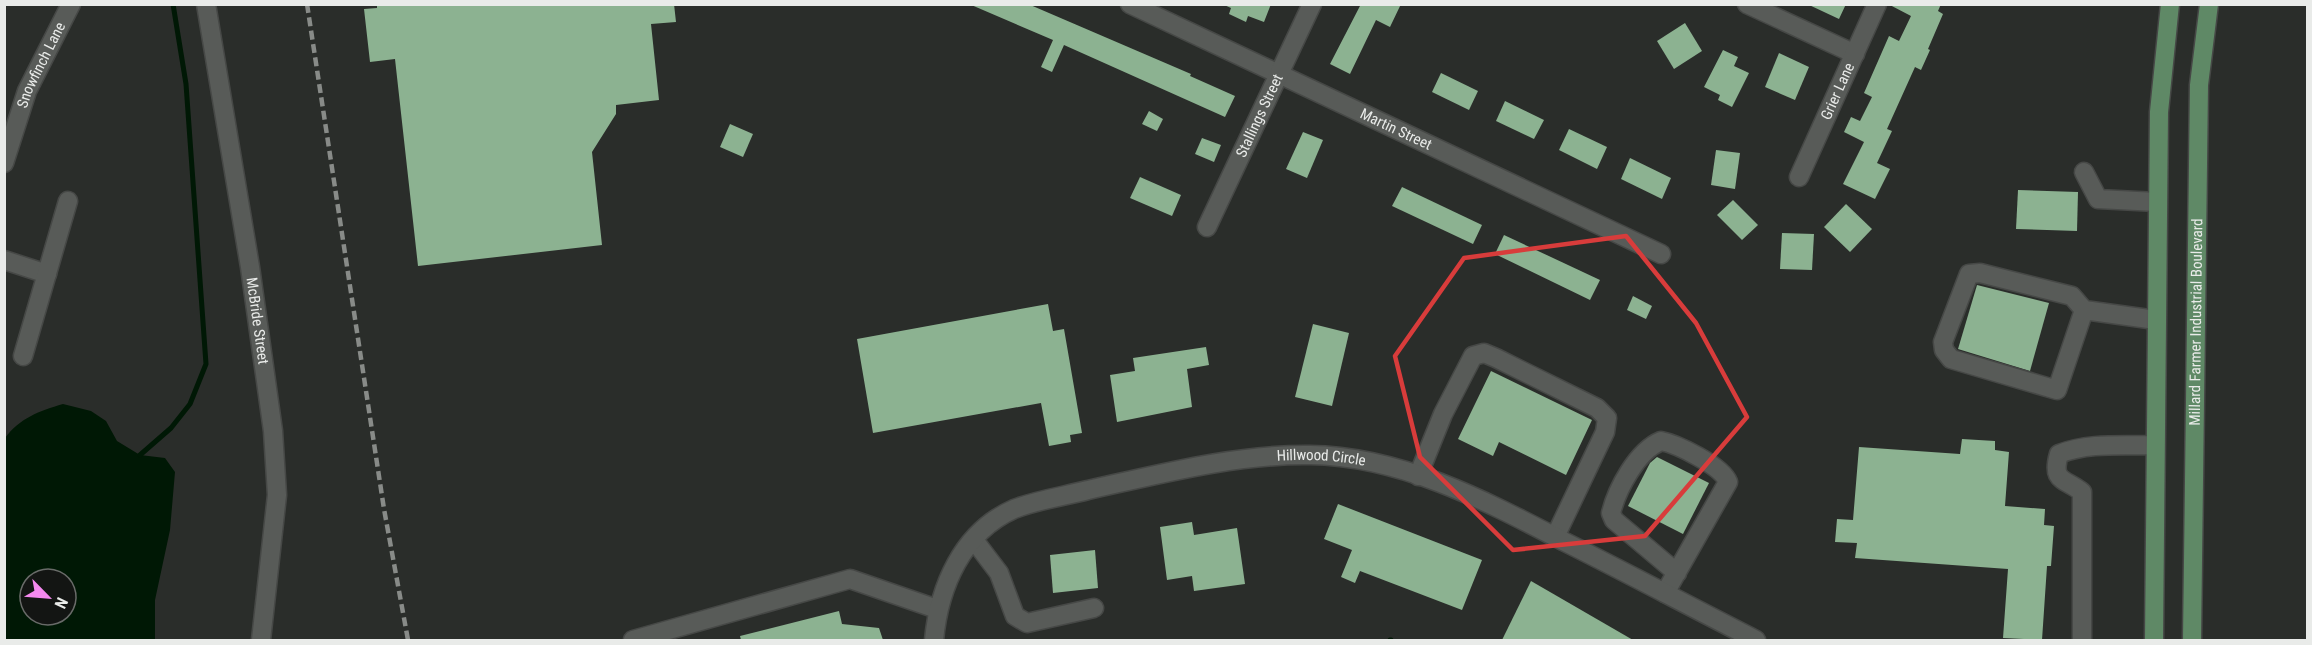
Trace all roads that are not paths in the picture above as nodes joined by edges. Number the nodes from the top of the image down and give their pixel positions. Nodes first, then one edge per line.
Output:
1 (71, 4) edge
2 (206, 4) edge
3 (1130, 4) edge
4 (1312, 4) edge
5 (1747, 4) edge
6 (1877, 4) edge
7 (2170, 4) edge
8 (2209, 4) edge
9 (1855, 54) junction
10 (1278, 74) junction
11 (4, 163) edge
12 (2084, 172) dead end
13 (1799, 177) dead end
14 (68, 201) dead end
15 (2157, 202) junction
16 (1207, 227) dead end
17 (1661, 254) dead end
18 (4, 260) edge
19 (47, 274) junction
20 (2084, 309) junction
21 (2156, 320) junction
22 (23, 356) dead end
23 (2155, 445) junction
24 (1418, 476) junction
25 (1555, 537) junction
26 (974, 540) junction
27 (1677, 573) junction
28 (1665, 593) junction
29 (2155, 601) junction
30 (1094, 608) dead end
31 (937, 609) junction
32 (261, 640) edge
33 (633, 640) edge
34 (934, 640) edge
35 (1756, 640) edge
36 (2082, 640) edge
37 (2147, 640) edge
38 (2154, 640) edge
39 (2192, 640) edge

1 - 11 street, Snowfinch Lane
2 - 32 street, McBride Street
3 - 10 street, Martin Street
4 - 10 street, Stallings Street
5 - 9 street
6 - 9 street, Grier Lane
7 - 15 main road
8 - 39 main road, Millard Farmer Industrial Boulevard
9 - 13 street, Grier Lane
10 - 16 street, Stallings Street
10 - 17 street, Martin Street
12 - 15 street
14 - 19 street
15 - 21 main road
18 - 19 street
19 - 22 street
20 - 20 street
20 - 21 street
21 - 23 main road
23 - 29 main road
23 - 36 street
24 - 25 street, Hillwood Circle
24 - 25 street
24 - 26 street, Hillwood Circle
25 - 28 street, Hillwood Circle
26 - 30 street
26 - 31 street, Hillwood Circle
27 - 27 street
27 - 28 street
28 - 35 street, Hillwood Circle
29 - 37 main road
29 - 38 main road
31 - 33 street
31 - 34 street, Hillwood Circle

